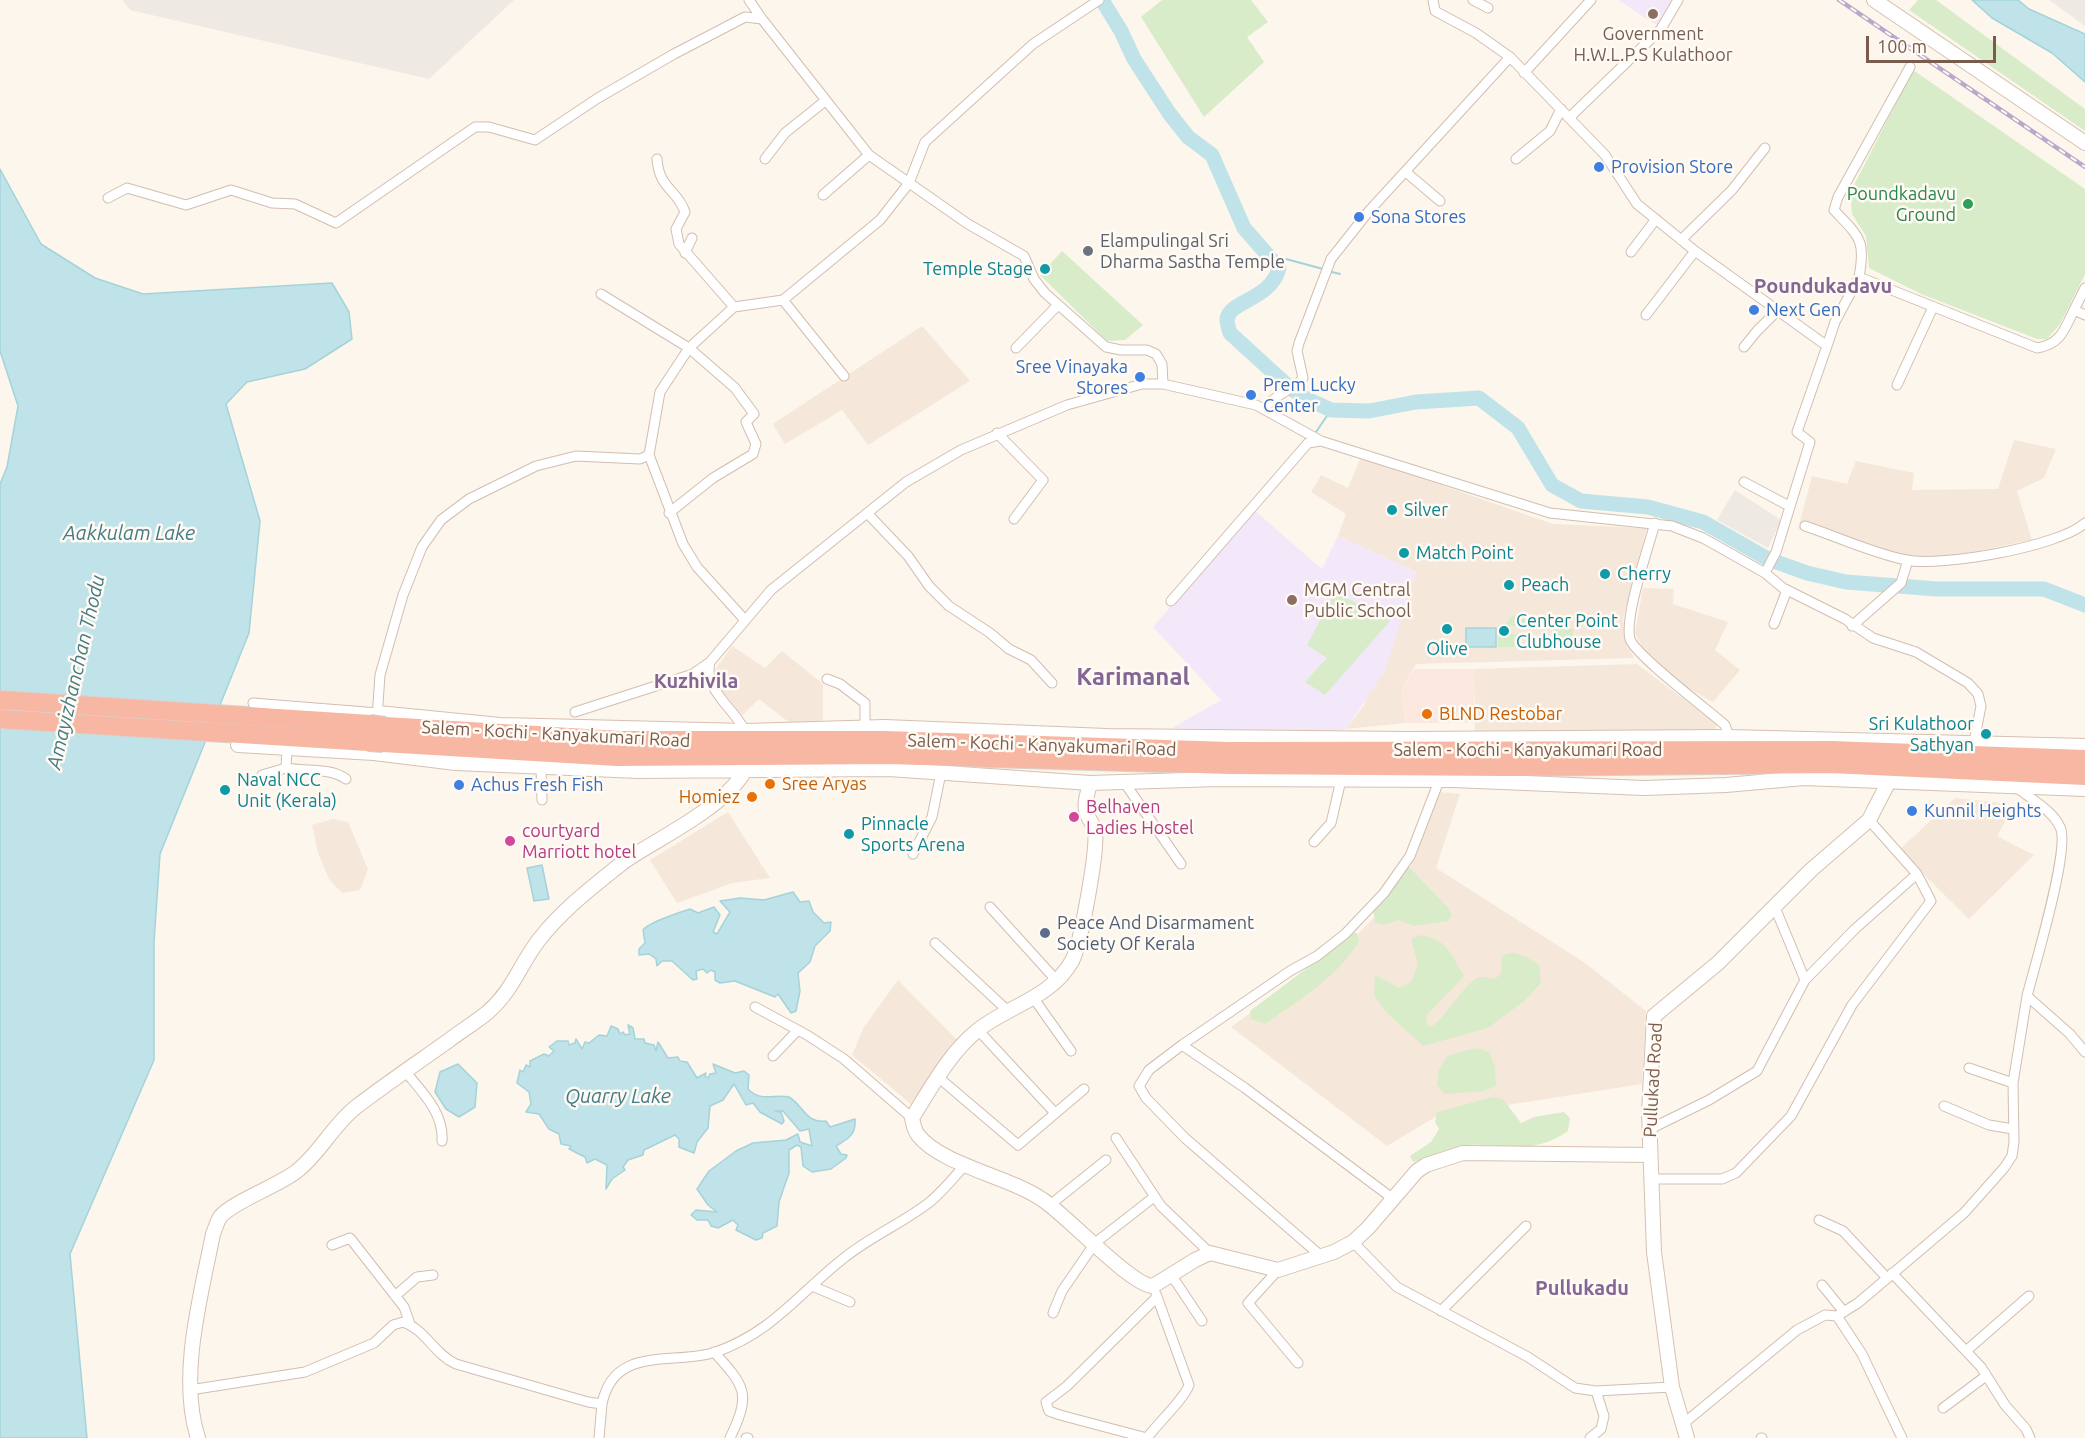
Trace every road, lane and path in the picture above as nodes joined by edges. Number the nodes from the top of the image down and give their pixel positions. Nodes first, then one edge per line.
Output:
1 (749, 0) edge
2 (1433, 0) edge
3 (1473, 0) edge
4 (1591, 0) edge
5 (1678, 0) edge
6 (1874, 0) edge
7 (1096, 2) edge
8 (1488, 8) dead end
9 (762, 18) junction
10 (1510, 57) junction
11 (1910, 67) dead end
12 (1524, 73) junction
13 (825, 101) junction
14 (1562, 109) junction
15 (1570, 117) junction
16 (2085, 143) edge
17 (1765, 148) dead end
18 (869, 155) junction
19 (657, 159) dead end
20 (765, 159) dead end
21 (1516, 159) dead end
22 (1407, 172) junction
23 (909, 183) junction
24 (822, 195) dead end
25 (108, 198) dead end
26 (1440, 201) dead end
27 (1656, 219) junction
28 (692, 238) dead end
29 (1681, 240) junction
30 (1695, 251) junction
31 (1631, 252) dead end
32 (685, 253) junction
33 (1859, 277) junction
34 (2085, 288) edge
35 (601, 294) dead end
36 (783, 300) junction
37 (1058, 305) junction
38 (734, 307) junction
39 (1933, 307) junction
40 (2074, 310) junction
41 (1777, 311) junction
42 (1646, 315) dead end
43 (2085, 315) edge
44 (1827, 346) junction
45 (1744, 347) dead end
46 (689, 348) junction
47 (1016, 348) dead end
48 (844, 376) dead end
49 (1163, 384) junction
50 (1898, 385) dead end
51 (1265, 408) junction
52 (997, 434) junction
53 (1321, 441) junction
54 (648, 455) junction
55 (1744, 482) dead end
56 (1789, 506) junction
57 (669, 513) junction
58 (868, 514) junction
59 (1014, 519) dead end
60 (1655, 523) junction
61 (2085, 524) edge
62 (1805, 526) dead end
63 (1908, 560) junction
64 (1767, 570) junction
65 (1787, 590) junction
66 (1171, 601) dead end
67 (744, 620) junction
68 (1774, 624) dead end
69 (1852, 626) junction
70 (710, 662) junction
71 (827, 679) dead end
72 (1052, 683) dead end
73 (0, 700) edge
74 (253, 703) dead end
75 (575, 712) dead end
76 (0, 719) edge
77 (864, 727) junction
78 (376, 734) junction
79 (1729, 737) junction
80 (232, 739) junction
81 (1974, 742) junction
82 (2085, 746) edge
83 (287, 748) junction
84 (748, 750) junction
85 (2085, 759) edge
86 (2014, 765) junction
87 (541, 767) junction
88 (286, 768) junction
89 (941, 773) junction
90 (262, 775) dead end
91 (2085, 776) edge
92 (346, 779) dead end
93 (1341, 780) junction
94 (1439, 781) junction
95 (1124, 782) junction
96 (1090, 783) junction
97 (1888, 783) junction
98 (2085, 789) edge
99 (542, 800) dead end
100 (1869, 820) junction
101 (1314, 842) dead end
102 (913, 854) dead end
103 (1181, 864) dead end
104 (1917, 874) junction
105 (1774, 906) junction
106 (990, 907) dead end
107 (935, 943) dead end
108 (1805, 980) junction
109 (1057, 981) junction
110 (1032, 996) junction
111 (2027, 996) junction
112 (754, 1007) dead end
113 (1008, 1011) junction
114 (798, 1030) junction
115 (978, 1030) junction
116 (1182, 1045) junction
117 (1071, 1051) dead end
118 (2085, 1052) edge
119 (773, 1056) dead end
120 (1969, 1068) dead end
121 (405, 1071) junction
122 (938, 1077) junction
123 (2013, 1083) junction
124 (1084, 1089) dead end
125 (1944, 1106) dead end
126 (1055, 1113) junction
127 (912, 1118) junction
128 (1650, 1129) junction
129 (2013, 1129) junction
130 (1116, 1138) dead end
131 (442, 1141) dead end
132 (1650, 1155) junction
133 (1106, 1160) dead end
134 (966, 1164) junction
135 (1651, 1179) junction
136 (1154, 1197) junction
137 (1392, 1198) junction
138 (1050, 1205) junction
139 (1819, 1220) dead end
140 (1526, 1226) dead end
141 (1353, 1242) junction
142 (1095, 1243) junction
143 (332, 1245) dead end
144 (1210, 1253) junction
145 (1321, 1256) junction
146 (1278, 1270) junction
147 (433, 1275) dead end
148 (1889, 1275) junction
149 (1172, 1276) junction
150 (1822, 1285) dead end
151 (812, 1286) junction
152 (1155, 1292) junction
153 (395, 1296) junction
154 (2029, 1296) dead end
155 (850, 1302) dead end
156 (1441, 1311) junction
157 (1053, 1313) dead end
158 (1840, 1314) junction
159 (1202, 1321) dead end
160 (410, 1324) junction
161 (1966, 1350) junction
162 (714, 1352) junction
163 (1298, 1363) dead end
164 (1986, 1376) junction
165 (1672, 1387) junction
166 (190, 1390) junction
167 (1596, 1391) junction
168 (602, 1404) junction
169 (1943, 1408) dead end
170 (1686, 1435) edge
171 (198, 1438) edge
172 (599, 1438) edge
173 (730, 1438) edge
174 (1147, 1438) edge
175 (1590, 1438) edge
176 (1902, 1438) edge
177 (2030, 1438) edge

1 - 9 street
2 - 10 street
3 - 8 street
4 - 12 street
5 - 15 street
6 - 16 street
7 - 23 street
9 - 13 street
9 - 25 street
10 - 12 street
10 - 22 street
11 - 33 street
12 - 14 street
13 - 18 street
13 - 20 street
14 - 15 street
14 - 21 street
15 - 27 street
17 - 29 street
18 - 23 street
18 - 24 street
19 - 32 street
22 - 26 street
22 - 51 street
23 - 36 street
23 - 37 street
27 - 29 street
27 - 31 street
28 - 32 street
29 - 30 street
30 - 41 street
30 - 42 street
32 - 38 street
33 - 39 street
33 - 44 street
34 - 40 street
35 - 46 street
36 - 38 street
36 - 48 street
37 - 47 street
37 - 49 street
38 - 46 street
39 - 40 street
39 - 50 street
40 - 43 street
41 - 44 street
41 - 45 street
44 - 56 street
46 - 54 street
46 - 57 street
49 - 51 street
49 - 52 street
51 - 53 street
52 - 58 street
52 - 59 street
53 - 60 street
53 - 66 street
54 - 57 street
54 - 78 street
55 - 56 street
56 - 64 street
57 - 67 street
58 - 67 street
58 - 72 street
60 - 64 street
60 - 79 street
61 - 63 street
62 - 63 street
63 - 69 street
64 - 65 street
65 - 68 street
65 - 69 street
67 - 70 street
69 - 81 street
70 - 75 street
70 - 84 street
71 - 77 street
73 - 78 highway, Salem - Kochi - Kanyakumari Road
74 - 78 street
76 - 80 highway, Salem - Kochi - Kanyakumari Road
77 - 79 street
77 - 84 street
78 - 80 highway, Salem - Kochi - Kanyakumari Road
78 - 83 street
78 - 84 highway, Salem - Kochi - Kanyakumari Road
78 - 84 street
78 - 87 street
79 - 81 street
80 - 83 street
81 - 86 street
82 - 86 street
83 - 88 street
84 - 86 highway, Salem - Kochi - Kanyakumari Road
84 - 87 street
84 - 89 street
84 - 121 street
85 - 86 highway, Salem - Kochi - Kanyakumari Road
86 - 91 highway, Salem - Kochi - Kanyakumari Road
86 - 97 street
86 - 98 street
86 - 111 street
87 - 99 street
88 - 90 street
88 - 92 street
89 - 96 street
89 - 102 street
93 - 94 street
93 - 95 street
93 - 101 street
94 - 97 street
94 - 116 street
95 - 96 street
95 - 103 street
96 - 109 street
97 - 100 street, Pullukad Road
100 - 104 street
100 - 105 street, Pullukad Road
104 - 108 street
104 - 135 street
105 - 108 street
105 - 128 street, Pullukad Road
106 - 109 street
107 - 113 street
108 - 128 street
109 - 110 street
110 - 113 street
110 - 117 street
111 - 118 street
111 - 123 street
112 - 114 street
113 - 115 street
114 - 119 street
114 - 127 street
115 - 122 street
115 - 126 street
116 - 137 street
116 - 145 street
120 - 123 street
121 - 131 street
121 - 166 street
122 - 126 street
122 - 127 street
123 - 129 street
124 - 126 street
125 - 129 street
127 - 134 street
128 - 132 street, Pullukad Road
129 - 148 street
130 - 136 street
132 - 135 street, Pullukad Road
132 - 137 street
133 - 138 street
134 - 138 street
134 - 151 street
135 - 165 street, Pullukad Road
136 - 142 street
136 - 144 street
137 - 141 street
138 - 142 street
139 - 148 street
140 - 156 street
141 - 145 street
141 - 156 street
142 - 152 street
142 - 157 street
143 - 153 street
144 - 146 street
144 - 149 street
145 - 146 street
146 - 163 street
147 - 153 street
148 - 158 street
148 - 161 street
149 - 152 street
149 - 159 street
150 - 158 street
151 - 155 street
151 - 162 street
152 - 174 street
152 - 174 street
153 - 160 street
154 - 161 street
156 - 167 street
158 - 170 street
158 - 176 street
160 - 166 street
160 - 168 street
161 - 164 street
162 - 168 street
162 - 173 street
164 - 169 street
164 - 177 street
165 - 167 street
165 - 170 street, Pullukad Road
166 - 171 street
167 - 175 street
168 - 172 street

